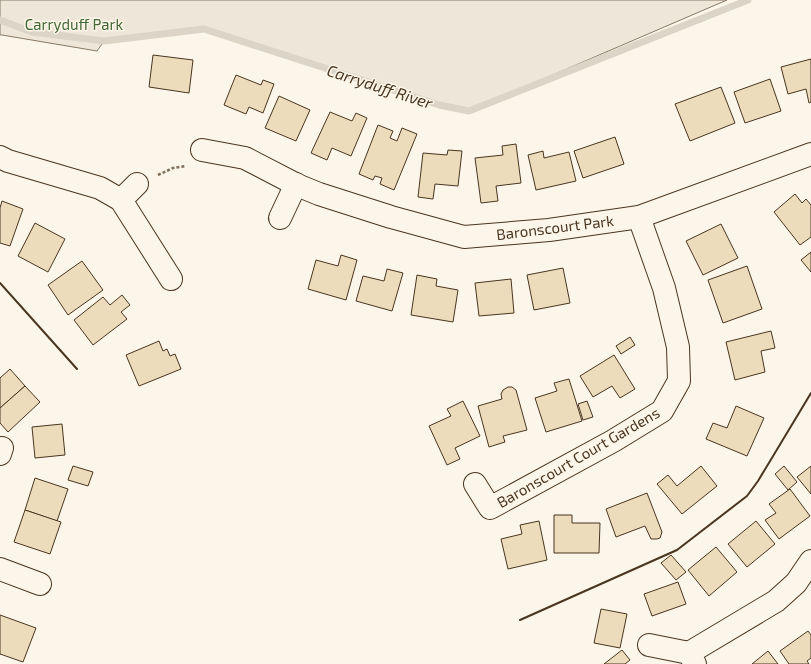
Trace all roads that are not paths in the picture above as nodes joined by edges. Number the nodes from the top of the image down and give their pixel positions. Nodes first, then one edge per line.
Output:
1 (202, 150) road end
2 (811, 154) edge
3 (0, 158) edge
4 (137, 184) road end
5 (296, 184) junction
6 (122, 200) junction
7 (639, 217) junction
8 (280, 218) dead end
9 (171, 279) dead end
10 (0, 448) edge
11 (0, 454) edge
12 (475, 484) dead end
13 (811, 561) edge
14 (0, 569) edge
15 (40, 584) dead end
16 (649, 645) dead end
17 (692, 658) edge

1 - 5 street, Baronscourt Park
2 - 7 street, Baronscourt Park
3 - 6 street
4 - 6 street
5 - 7 street, Baronscourt Park
5 - 8 street
6 - 9 street
7 - 12 street, Baronscourt Court Gardens
10 - 11 street
13 - 17 street
14 - 15 street
16 - 17 street

